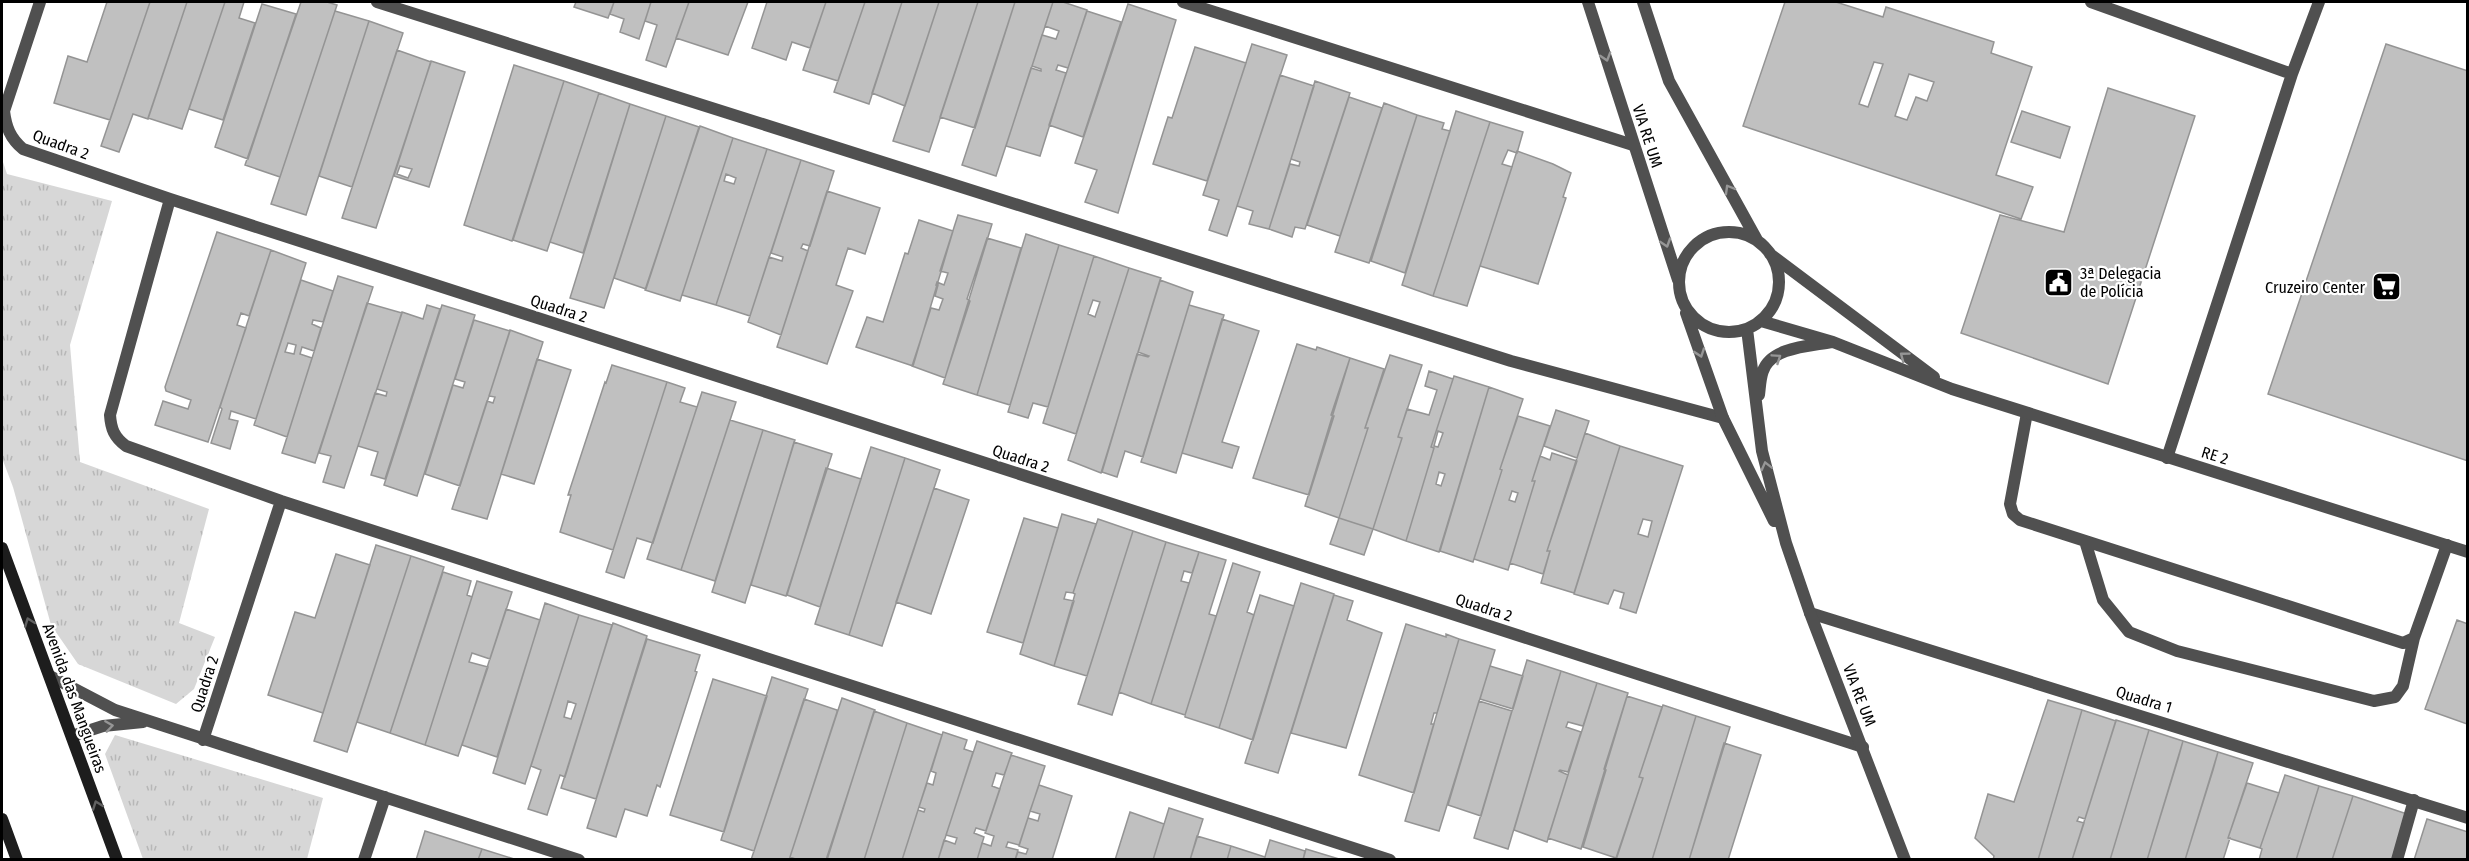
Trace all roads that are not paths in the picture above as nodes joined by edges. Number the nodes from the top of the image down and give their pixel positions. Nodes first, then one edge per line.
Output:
1 (40, 2) edge
2 (377, 2) edge
3 (1183, 2) edge
4 (1588, 2) edge
5 (1643, 2) edge
6 (2091, 2) edge
7 (2319, 2) edge
8 (2292, 74) junction
9 (1633, 145) junction
10 (170, 199) junction
11 (1757, 240) junction
12 (1770, 254) junction
13 (1678, 281) junction
14 (1681, 298) junction
15 (1761, 321) junction
16 (1747, 329) junction
17 (1833, 342) junction
18 (1952, 389) junction
19 (1756, 408) junction
20 (2027, 413) junction
21 (1723, 418) junction
22 (2167, 458) junction
23 (281, 501) junction
24 (2085, 541) junction
25 (1786, 543) junction
26 (2447, 545) junction
27 (2, 548) edge
28 (2468, 552) edge
29 (1810, 613) junction
30 (2414, 638) junction
31 (50, 676) junction
32 (147, 721) junction
33 (72, 736) junction
34 (203, 740) junction
35 (1863, 747) junction
36 (385, 797) junction
37 (2414, 800) junction
38 (2468, 818) edge
39 (2, 819) edge
40 (17, 860) edge
41 (117, 860) edge
42 (364, 860) edge
43 (579, 860) edge
44 (1390, 860) edge
45 (1905, 860) edge
46 (2397, 860) edge

1 - 10 street, Quadra 2
2 - 21 street
3 - 9 street
4 -> 9 street, VIA RE UM
11 -> 5 street
6 - 8 street
7 - 8 street
8 - 22 street
9 -> 13 street, VIA RE UM
10 - 23 street
10 - 35 street, Quadra 2
11 - 12 street
11 - 13 street
12 - 15 street
18 -> 12 street, RE 2
13 - 14 street
14 - 16 street
14 -> 21 street, VIA RE UM
15 - 16 street
15 - 17 street, RE 2
16 - 19 street, VIA RE UM
17 - 18 street, RE 2
19 -> 17 street
18 - 20 street, RE 2
25 -> 19 street, VIA RE UM
20 - 22 street, RE 2
20 - 24 street
21 - 25 street, VIA RE UM
22 - 26 street, RE 2
23 - 34 street, Quadra 2
23 - 44 street
24 - 30 street
24 - 30 street
25 - 29 street, VIA RE UM
26 - 28 street, RE 2
26 - 30 street
31 -> 27 main road, Avenida das Mangueiras
29 - 35 street, VIA RE UM
29 - 37 street, Quadra 1
31 - 32 street, Quadra 2
31 - 33 main road, Avenida das Mangueiras
33 -> 32 street, Quadra 2
32 - 34 street, Quadra 2
41 -> 33 main road, Avenida das Mangueiras
34 - 36 street, Quadra 2
35 - 45 street, VIA RE UM
36 - 42 street
36 - 43 street, Quadra 2
37 - 38 street, Quadra 1
37 - 46 street
39 - 40 main road

